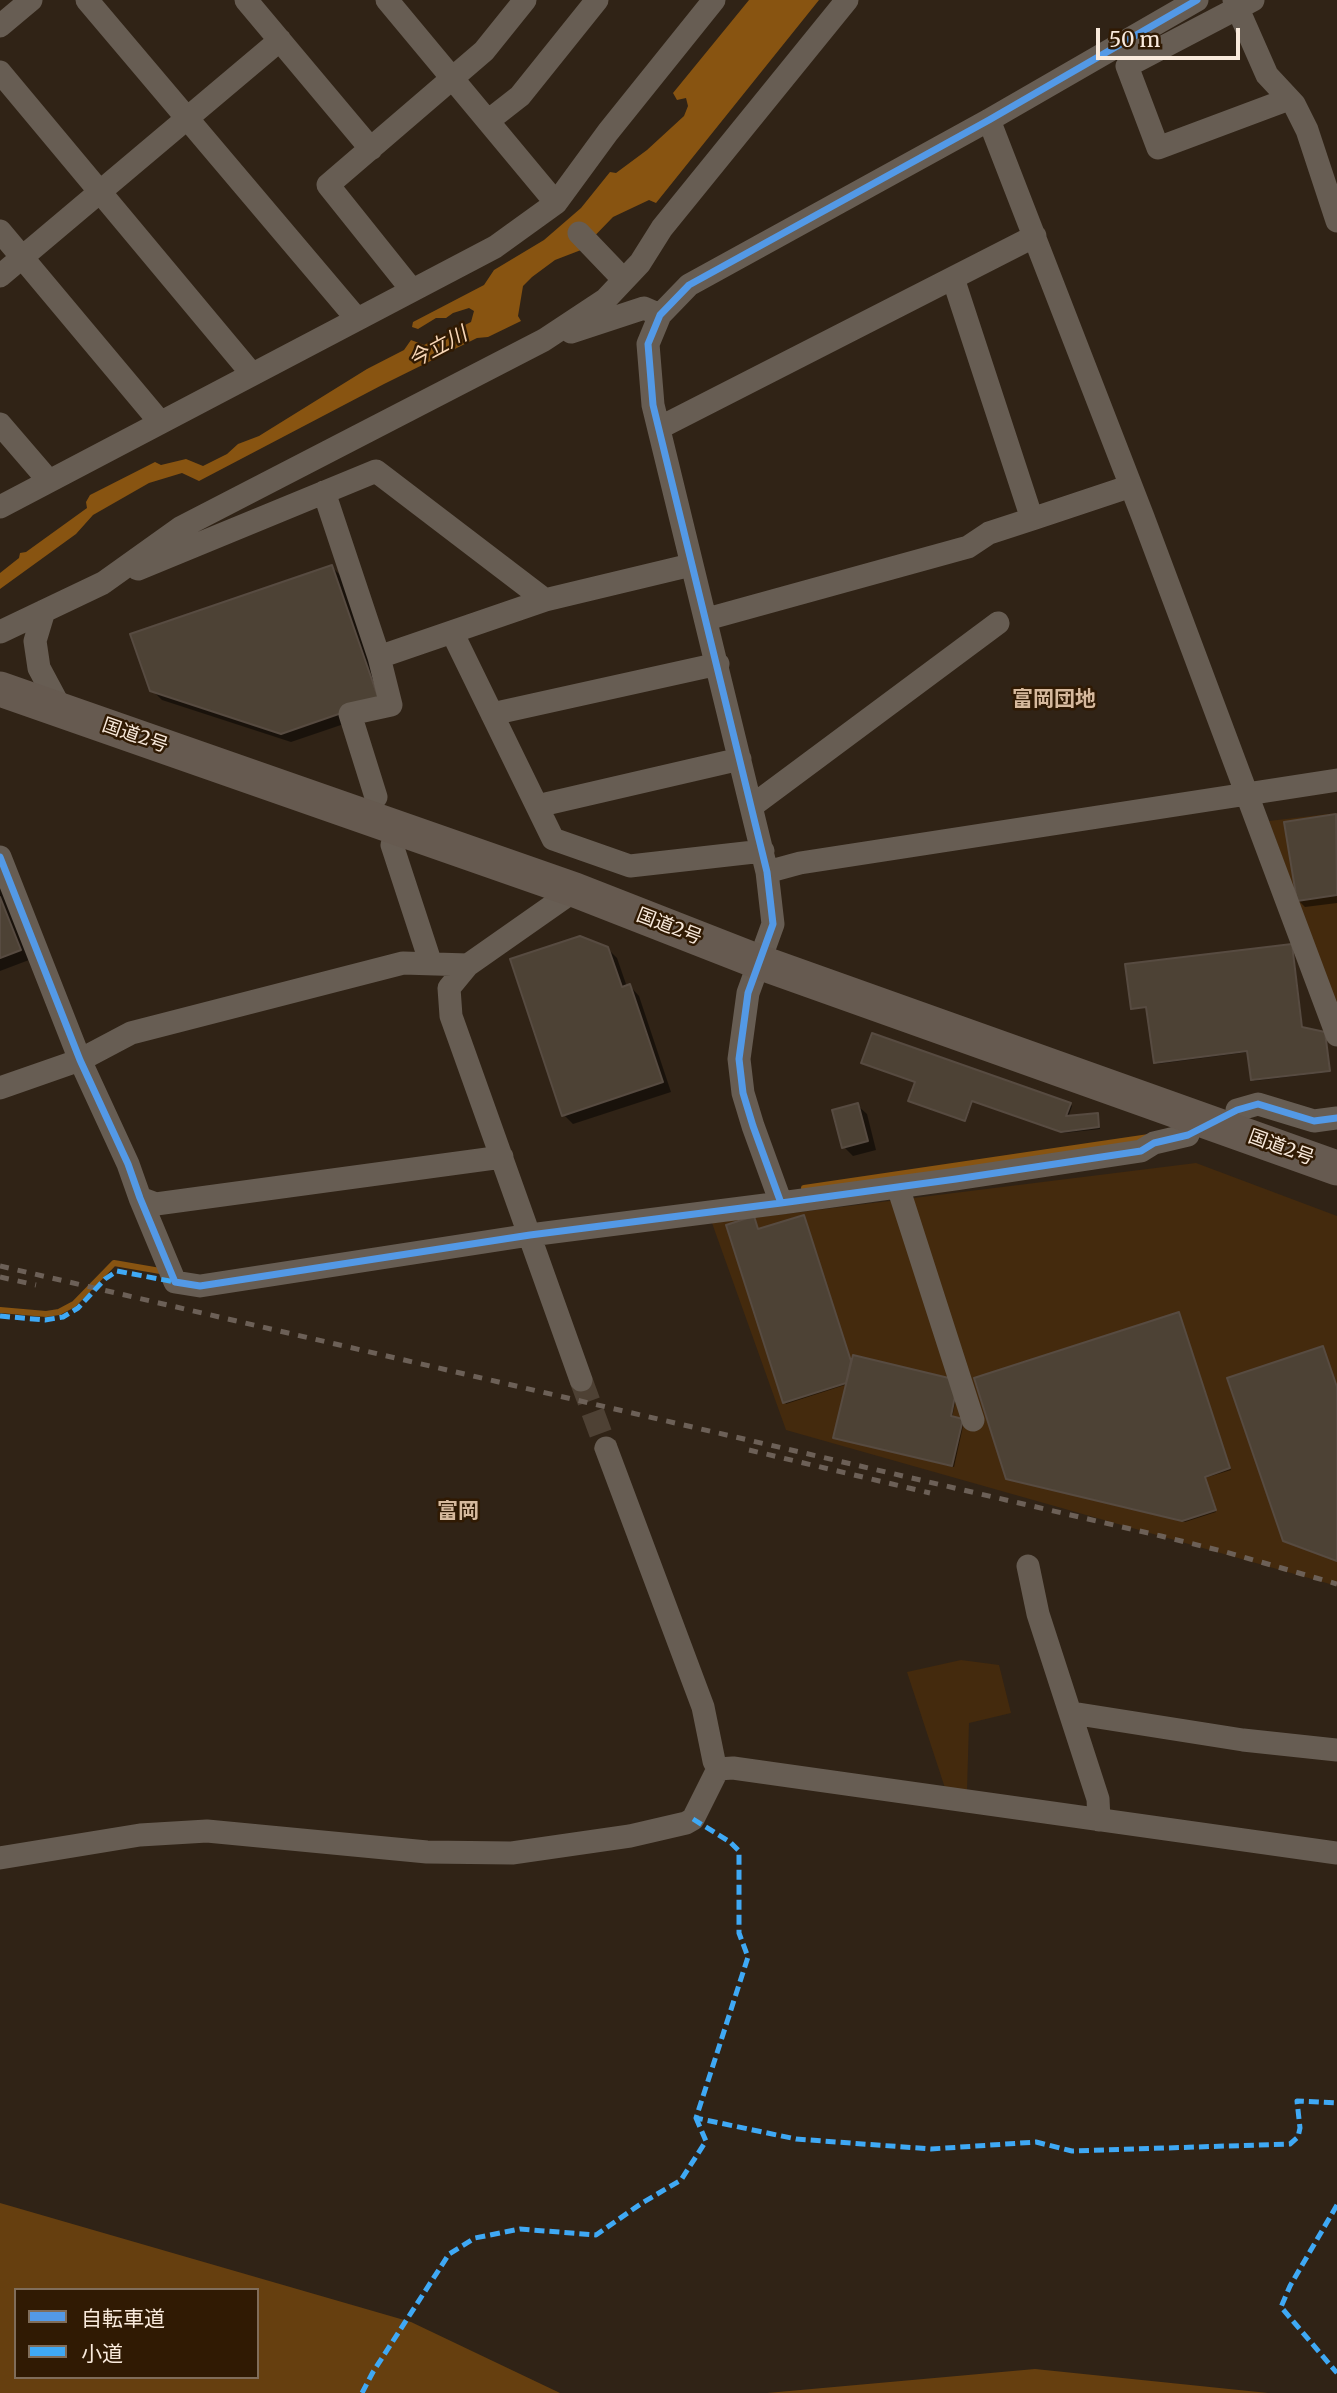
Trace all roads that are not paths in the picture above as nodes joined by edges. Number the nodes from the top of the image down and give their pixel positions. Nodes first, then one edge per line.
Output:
1 (31, 0) edge
2 (87, 0) edge
3 (246, 0) edge
4 (387, 0) edge
5 (525, 0) edge
6 (597, 0) edge
7 (847, 0) edge
8 (1196, 0) edge
9 (1241, 3) edge
10 (702, 5) edge
11 (0, 26) edge
12 (280, 40) junction
13 (0, 72) edge
14 (452, 78) junction
15 (1289, 99) junction
16 (187, 118) junction
17 (989, 120) junction
18 (488, 121) junction
19 (371, 149) junction
20 (100, 191) junction
21 (556, 204) junction
22 (1337, 221) edge
23 (0, 231) edge
24 (579, 233) dead end
25 (1035, 236) junction
26 (22, 257) junction
27 (0, 276) edge
28 (620, 276) junction
29 (953, 278) junction
30 (412, 290) junction
31 (660, 316) junction
32 (357, 319) junction
33 (544, 340) junction
34 (252, 374) junction
35 (160, 422) junction
36 (0, 424) edge
37 (659, 428) junction
38 (49, 481) junction
39 (1131, 486) junction
40 (324, 492) junction
41 (0, 507) edge
42 (1032, 519) junction
43 (691, 565) junction
44 (103, 583) junction
45 (545, 600) junction
46 (44, 611) junction
47 (707, 619) junction
48 (998, 623) dead end
49 (0, 632) edge
50 (452, 632) junction
51 (379, 657) junction
52 (718, 664) junction
53 (0, 689) edge
54 (62, 711) junction
55 (492, 714) junction
56 (740, 759) junction
57 (1337, 780) edge
58 (1247, 796) junction
59 (376, 797) dead end
60 (537, 806) junction
61 (752, 806) junction
62 (391, 845) dead end
63 (0, 857) edge
64 (765, 862) junction
65 (575, 890) junction
66 (759, 962) junction
67 (431, 964) junction
68 (468, 965) junction
69 (1337, 1035) edge
70 (80, 1060) junction
71 (0, 1088) edge
72 (1237, 1110) dead end
73 (1337, 1118) edge
74 (1188, 1135) dead end
75 (502, 1157) junction
76 (1337, 1167) edge
77 (898, 1187) junction
78 (140, 1198) junction
79 (781, 1203) junction
80 (528, 1229) junction
81 (581, 1380) tunnel mouth
82 (973, 1420) dead end
83 (606, 1448) tunnel mouth
84 (1028, 1566) dead end
85 (1072, 1713) junction
86 (1337, 1750) edge
87 (718, 1769) junction
88 (1099, 1820) junction
89 (1337, 1853) edge
90 (0, 1857) edge

1 - 11 street
2 - 16 street
3 - 12 street
4 - 14 street
5 - 14 street
6 - 18 street
7 - 28 street
8 - 17 street
9 - 15 street
9 - 15 street
10 - 21 street
12 - 16 street
12 - 19 street
13 - 20 street
14 - 18 street
14 - 19 street
15 - 22 street
16 - 20 street
16 - 32 street
17 - 25 street
17 - 31 street
18 - 21 street
19 - 30 street
20 - 26 street
20 - 34 street
21 - 30 street
23 - 26 street
24 - 28 street
25 - 29 street
25 - 39 street
26 - 27 street
26 - 35 street
28 - 33 street
29 - 37 street
29 - 42 street
30 - 32 street
31 - 33 street
31 - 37 street
32 - 34 street
33 - 44 street
34 - 35 street
35 - 38 street
36 - 38 street
37 - 43 street
38 - 41 street
39 - 42 street
39 - 58 street
40 - 44 street
40 - 45 street
40 - 51 street
42 - 47 street
43 - 45 street
43 - 47 street
44 - 46 street
45 - 50 street
46 - 49 street
46 - 54 street
47 - 52 street
48 - 61 street
50 - 51 street
50 - 55 street
51 - 59 street
52 - 55 street
52 - 56 street
53 - 54 highway, 国道2号
54 - 65 highway, 国道2号
55 - 60 street
56 - 60 street
56 - 61 street
57 - 58 street
58 - 64 street
58 - 69 street
60 - 64 street
61 - 64 street
62 - 67 street
63 - 70 street
64 - 66 street
65 - 66 highway, 国道2号
65 - 68 street
66 - 76 highway, 国道2号
66 - 79 street
67 - 68 street
67 - 70 street
68 - 75 street
70 - 71 street
70 - 78 street
72 - 73 street
74 - 77 street
75 - 78 street
75 - 80 street
77 - 79 street
77 - 82 street
78 - 80 street
79 - 80 street
80 - 81 street
83 - 87 street
84 - 85 street
85 - 86 street
85 - 88 street
87 - 88 street
87 - 90 street
88 - 89 street

